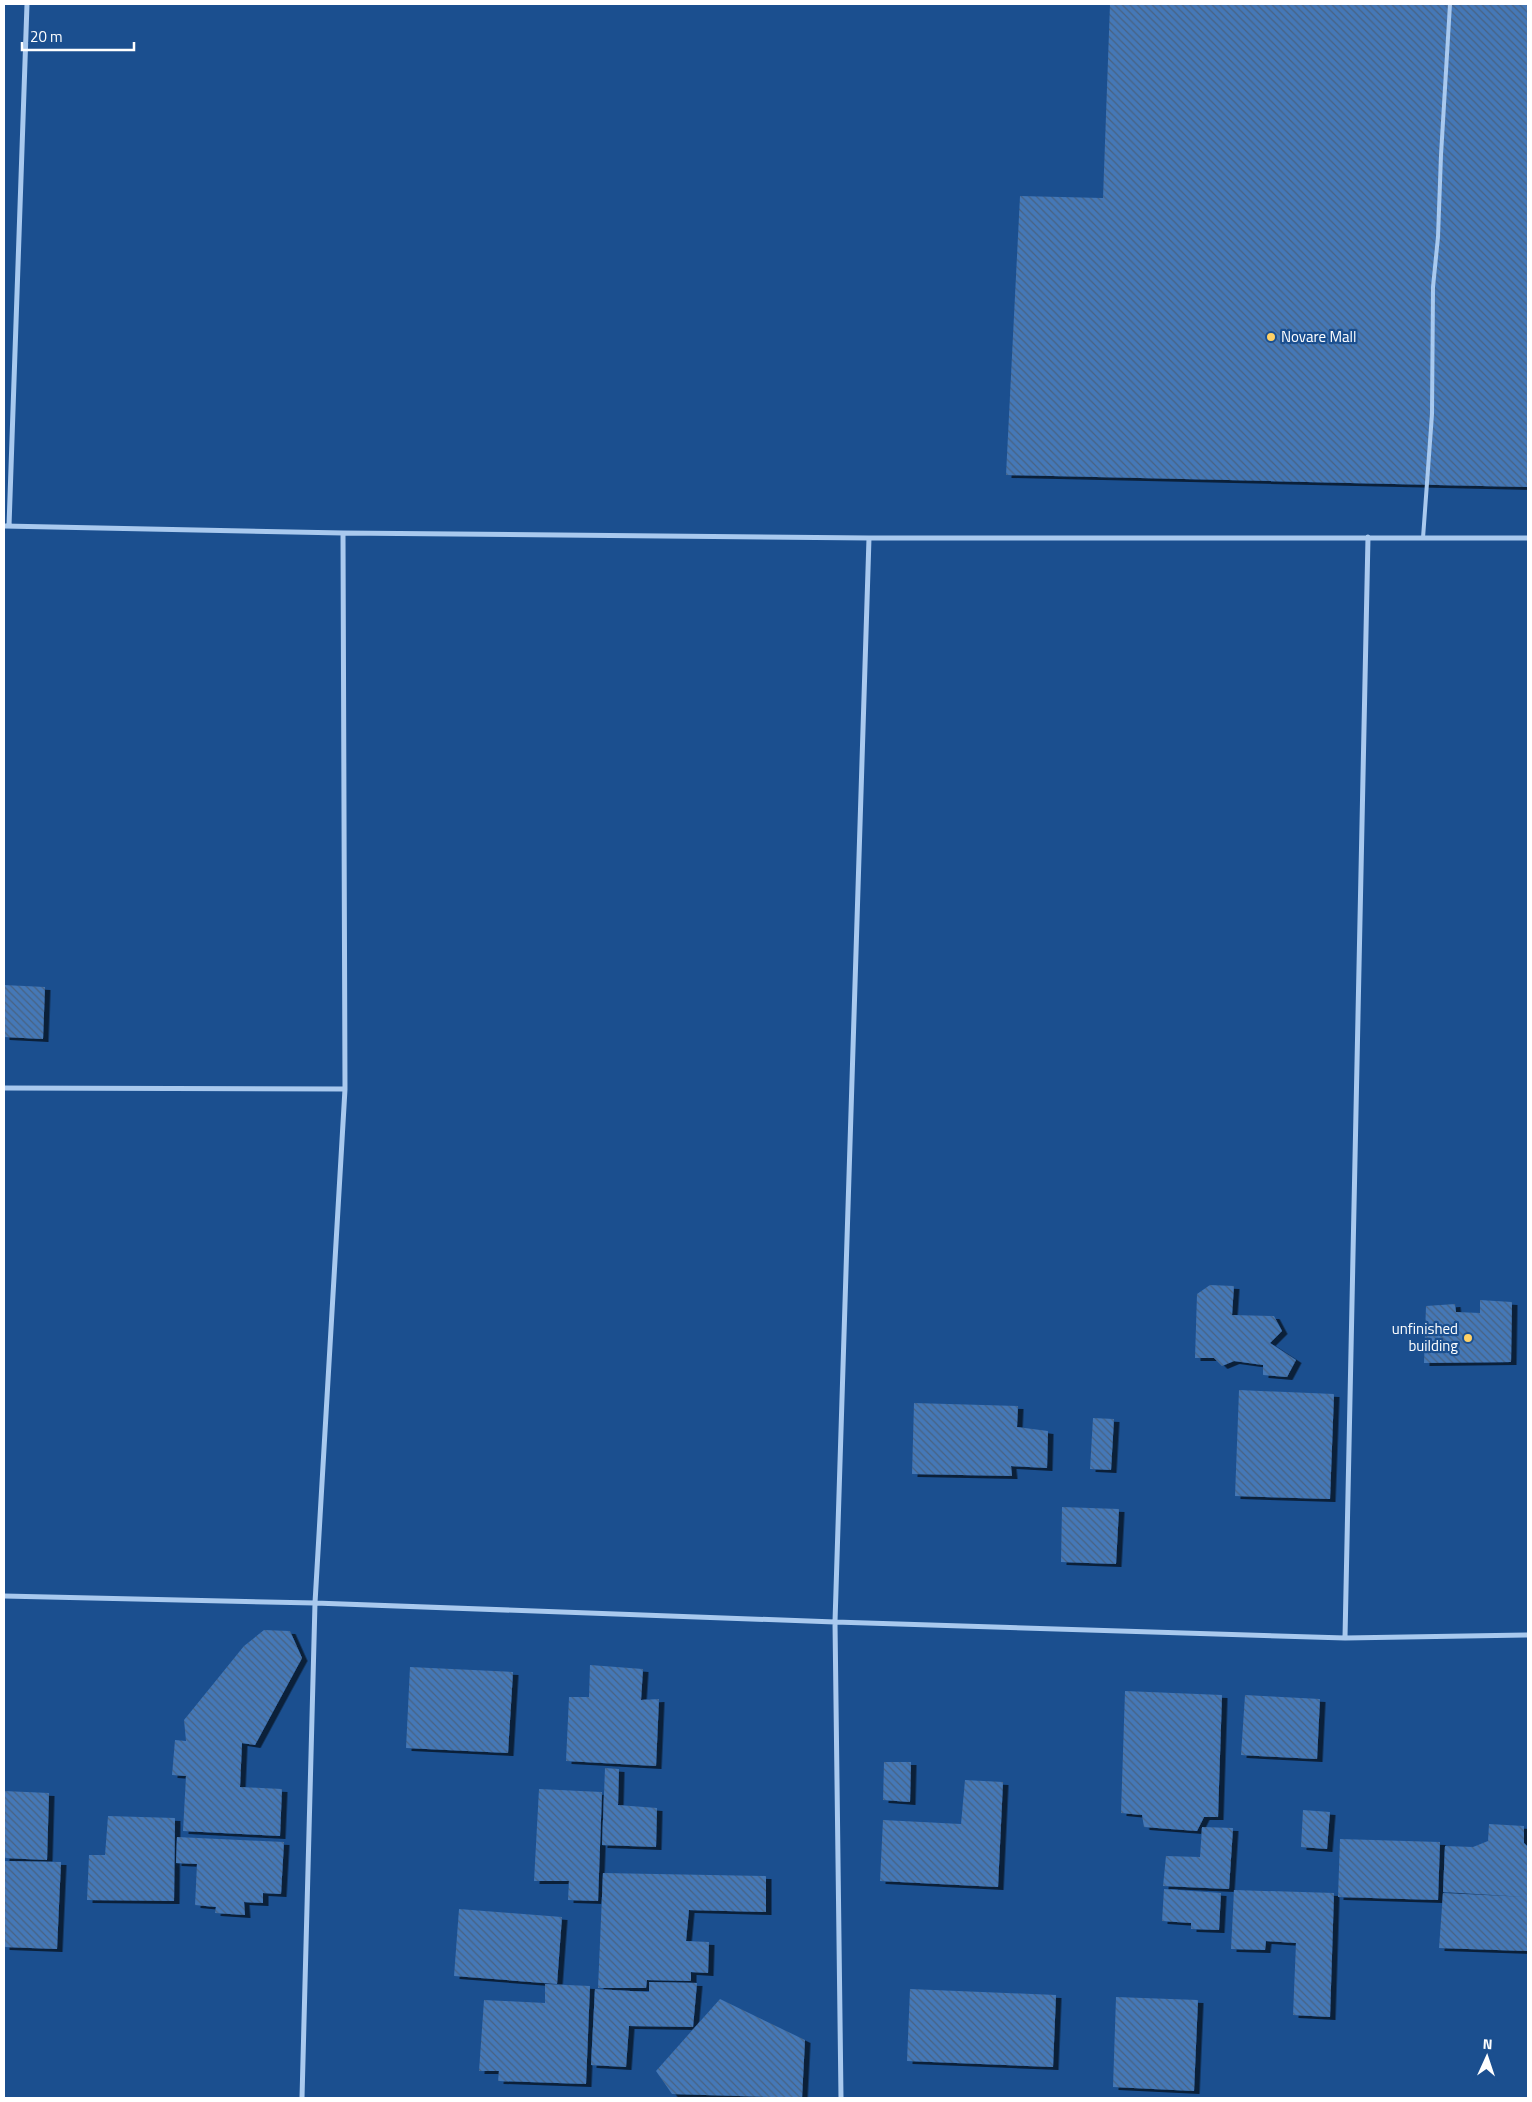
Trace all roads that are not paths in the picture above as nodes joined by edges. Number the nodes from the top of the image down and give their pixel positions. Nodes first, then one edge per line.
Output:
1 (26, 4) edge
2 (1450, 4) edge
3 (6, 526) edge
4 (343, 534) junction
5 (1368, 537) junction
6 (869, 538) junction
7 (1423, 538) junction
8 (1528, 538) edge
9 (4, 1088) edge
10 (345, 1089) junction
11 (4, 1596) edge
12 (315, 1603) junction
13 (835, 1622) junction
14 (1528, 1635) edge
15 (1344, 1638) junction
16 (302, 2098) edge
17 (841, 2098) edge

1 - 3 street
2 - 7 lane
3 - 4 street
4 - 6 street
4 - 10 street
5 - 6 street
5 - 7 street
5 - 15 street
6 - 13 street
7 - 8 street
9 - 10 street
10 - 12 street
11 - 12 street
12 - 13 street
12 - 16 street
13 - 15 street
13 - 17 street
14 - 15 street

